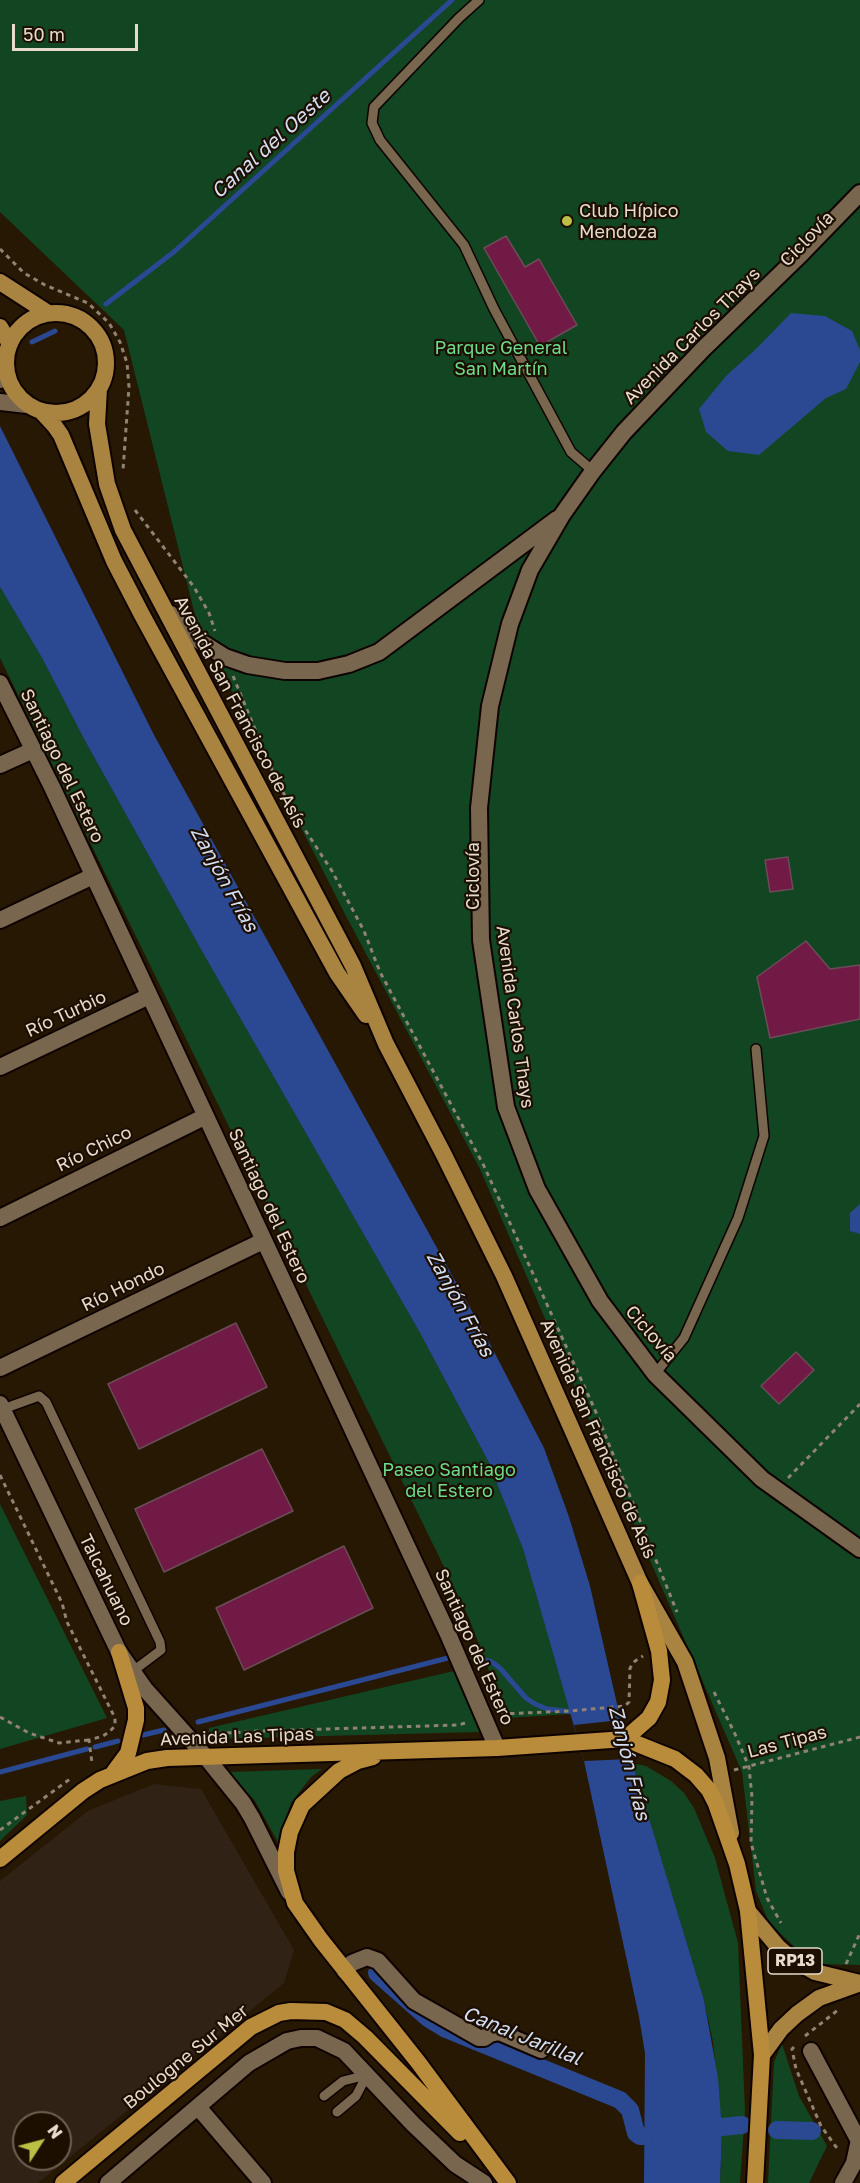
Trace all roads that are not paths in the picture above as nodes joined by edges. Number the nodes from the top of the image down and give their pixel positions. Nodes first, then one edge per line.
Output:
1 (479, 0) edge
2 (860, 194) edge
3 (0, 282) edge
4 (48, 314) junction
5 (0, 327) edge
6 (10, 344) junction
7 (6, 361) junction
8 (0, 380) edge
9 (99, 388) junction
10 (0, 402) edge
11 (34, 408) junction
12 (593, 471) junction
13 (562, 514) junction
14 (161, 603) junction
15 (0, 683) edge
16 (33, 750) junction
17 (0, 765) edge
18 (93, 876) junction
19 (0, 920) edge
20 (149, 996) junction
21 (386, 1044) junction
22 (756, 1049) dead end
23 (0, 1067) edge
24 (206, 1116) junction
25 (0, 1218) edge
26 (263, 1241) junction
27 (0, 1368) edge
28 (656, 1374) junction
29 (1, 1406) edge
30 (860, 1549) edge
31 (640, 1582) junction
32 (119, 1652) junction
33 (133, 1671) junction
34 (625, 1739) junction
35 (497, 1748) junction
36 (400, 1750) junction
37 (205, 1756) junction
38 (113, 1773) junction
39 (0, 1859) edge
40 (737, 1863) junction
41 (296, 1903) junction
42 (748, 1911) junction
43 (345, 1971) junction
44 (859, 1983) edge
45 (541, 2050) dead end
46 (811, 2051) dead end
47 (762, 2055) junction
48 (367, 2075) junction
49 (324, 2096) dead end
50 (198, 2107) junction
51 (337, 2112) dead end
52 (859, 2139) edge
53 (505, 2179) edge
54 (63, 2183) edge
55 (109, 2183) edge
56 (263, 2183) edge
57 (484, 2183) edge
58 (755, 2183) edge
59 (843, 2183) edge

1 - 12 lane
2 - 12 street, Avenida Carlos Thays
3 - 4 main road
4 - 6 main road
4 - 9 main road
5 - 6 main road
6 - 7 main road
7 - 8 street
7 - 11 main road
9 - 11 main road
9 - 14 main road, Avenida San Francisco de Asís
10 - 11 street
11 - 21 main road, Avenida San Francisco de Asís
12 - 13 street, Avenida Carlos Thays
13 - 14 street, Avenida Carlos Thays
13 - 28 street, Avenida Carlos Thays
14 - 21 main road, Avenida San Francisco de Asís
15 - 16 street, Santiago del Estero
16 - 17 street
16 - 18 street, Santiago del Estero
18 - 19 street
18 - 20 street, Santiago del Estero
20 - 23 street, Río Turbio
20 - 24 street, Santiago del Estero
21 - 31 main road, Avenida San Francisco de Asís
22 - 28 lane
24 - 25 street, Río Chico
24 - 26 street, Santiago del Estero
26 - 27 street, Río Hondo
26 - 35 street, Santiago del Estero
28 - 30 street, Avenida Carlos Thays
29 - 32 street, Talcahuano
29 - 33 lane
31 - 34 highway
31 - 40 main road, Avenida San Francisco de Asís
32 - 33 street, Talcahuano
32 - 38 highway
33 - 37 street, Talcahuano
34 - 35 highway, Avenida Las Tipas
34 - 40 highway
35 - 36 highway, Avenida Las Tipas
36 - 37 highway, Avenida Las Tipas
36 - 41 highway, Avenida Las Tipas
37 - 38 highway, Avenida Las Tipas
37 - 41 street
38 - 39 highway, Avenida Las Tipas
40 - 42 highway
41 - 43 highway
42 - 44 main road, RP13
42 - 47 highway
43 - 45 street
43 - 53 highway
44 - 47 main road, RP13
46 - 52 street
47 - 58 highway
48 - 49 lane
48 - 50 street
48 - 51 lane
48 - 57 street
50 - 55 street
50 - 56 street
52 - 59 street
53 - 54 highway, Boulogne Sur Mer

